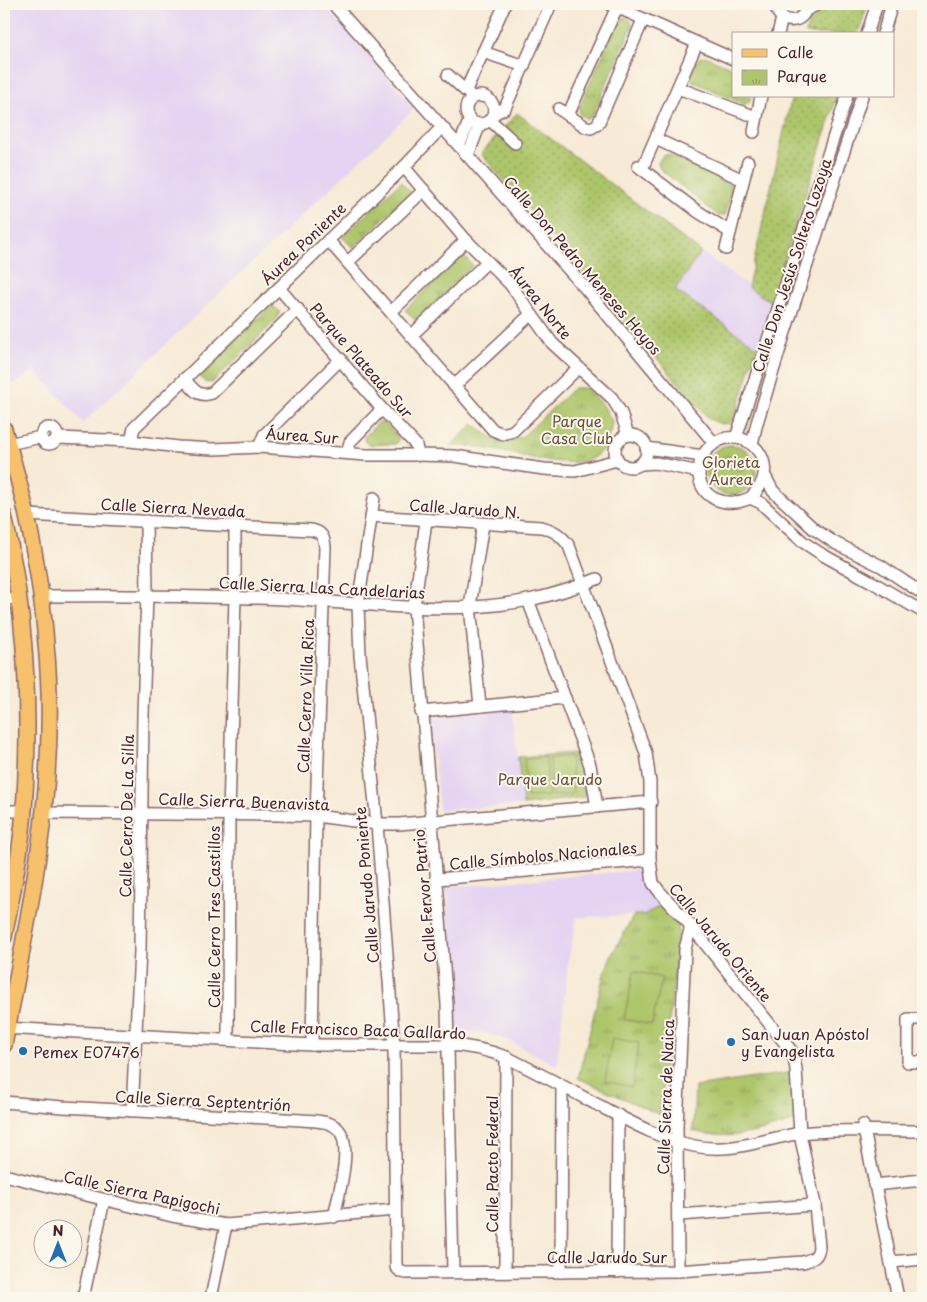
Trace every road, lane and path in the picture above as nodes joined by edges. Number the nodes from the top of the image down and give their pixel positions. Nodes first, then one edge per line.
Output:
1 (333, 4) edge
2 (505, 4) edge
3 (549, 4) edge
4 (764, 4) edge
5 (818, 4) edge
6 (877, 4) edge
7 (892, 4) edge
8 (613, 5) edge
9 (776, 5) edge
10 (806, 7) edge
11 (782, 18) junction
12 (643, 20) junction
13 (778, 32) edge
14 (868, 32) edge
15 (883, 32) edge
16 (696, 44) junction
17 (483, 52) junction
18 (732, 59) edge
19 (524, 66) junction
20 (448, 75) dead end
21 (678, 88) junction
22 (469, 94) junction
23 (761, 98) edge
24 (846, 98) edge
25 (861, 98) edge
26 (756, 117) junction
27 (483, 119) junction
28 (442, 127) junction
29 (754, 132) dead end
30 (656, 139) junction
31 (514, 143) dead end
32 (459, 146) junction
33 (468, 155) junction
34 (748, 162) dead end
35 (404, 167) junction
36 (743, 180) junction
37 (424, 190) junction
38 (730, 232) junction
39 (328, 240) junction
40 (466, 240) junction
41 (726, 249) dead end
42 (348, 262) junction
43 (487, 262) junction
44 (279, 288) junction
45 (298, 308) junction
46 (391, 312) junction
47 (530, 315) junction
48 (411, 336) junction
49 (340, 359) junction
50 (578, 368) junction
51 (184, 379) junction
52 (454, 386) junction
53 (382, 409) junction
54 (628, 435) junction
55 (6, 436) edge
56 (736, 438) junction
57 (131, 441) junction
58 (714, 443) junction
59 (752, 444) junction
60 (259, 447) junction
61 (646, 448) junction
62 (347, 453) junction
63 (681, 453) junction
64 (418, 454) junction
65 (702, 456) junction
66 (617, 460) junction
67 (641, 464) junction
68 (678, 468) junction
69 (699, 472) junction
70 (765, 476) junction
71 (374, 498) dead end
72 (750, 498) junction
73 (27, 515) junction
74 (4, 516) edge
75 (372, 516) junction
76 (146, 521) junction
77 (426, 521) junction
78 (483, 524) junction
79 (235, 525) junction
80 (318, 531) joint
81 (556, 532) joint
82 (598, 579) dead end
83 (582, 585) junction
84 (923, 594) edge
85 (148, 595) junction
86 (40, 596) junction
87 (235, 597) junction
88 (11, 599) edge
89 (528, 600) junction
90 (323, 601) junction
91 (358, 605) junction
92 (470, 606) junction
93 (414, 607) junction
94 (923, 612) edge
95 (565, 698) junction
96 (480, 706) junction
97 (421, 712) junction
98 (651, 802) junction
99 (597, 807) junction
100 (4, 811) edge
101 (24, 811) junction
102 (44, 813) junction
103 (141, 814) junction
104 (229, 814) junction
105 (316, 816) junction
106 (433, 822) junction
107 (377, 824) junction
108 (650, 860) junction
109 (438, 879) junction
110 (691, 926) junction
111 (4, 937) edge
112 (923, 1019) edge
113 (6, 1028) edge
114 (136, 1035) junction
115 (228, 1040) junction
116 (4, 1045) edge
117 (312, 1045) junction
118 (449, 1045) junction
119 (394, 1046) junction
120 (506, 1057) junction
121 (923, 1062) edge
122 (562, 1086) junction
123 (4, 1102) edge
124 (132, 1111) junction
125 (618, 1115) junction
126 (863, 1127) junction
127 (923, 1131) edge
128 (800, 1134) junction
129 (677, 1140) junction
130 (4, 1175) edge
131 (923, 1180) edge
132 (874, 1185) junction
133 (104, 1200) junction
134 (815, 1205) junction
135 (395, 1210) junction
136 (679, 1216) junction
137 (334, 1217) junction
138 (226, 1225) junction
139 (816, 1258) joint
140 (923, 1258) edge
141 (891, 1262) junction
142 (398, 1270) joint
143 (505, 1271) junction
144 (678, 1271) junction
145 (453, 1272) junction
146 (561, 1272) junction
147 (617, 1272) junction
148 (82, 1298) edge
149 (211, 1298) edge
150 (898, 1298) edge

1 - 28 street, Calle Don Pedro Meneses Hoyos
2 - 17 street
3 - 19 street
4 - 9 street
5 - 10 street
6 - 14 street
7 - 15 street
8 - 12 street
8 - 12 street
9 - 11 street
10 - 11 street
11 - 13 street
12 - 16 street
16 - 18 street
16 - 21 street
17 - 19 street
17 - 22 street
19 - 27 street
20 - 22 street
21 - 26 street
21 - 30 street
22 - 27 street
22 - 27 street
23 - 26 street
24 - 56 street, Calle Don Jesús Soltero Lozoya
25 - 59 street, Calle Don Jesús Soltero Lozoya
26 - 29 street
27 - 31 street
27 - 32 street
27 - 33 street
28 - 32 street, Calle Don Pedro Meneses Hoyos
28 - 35 street, Áurea Poniente
30 - 36 street
30 - 38 street
32 - 33 street, Calle Don Pedro Meneses Hoyos
33 - 58 street, Calle Don Pedro Meneses Hoyos
34 - 36 street
35 - 37 street, Áurea Norte
35 - 39 street, Áurea Poniente
36 - 38 street
37 - 40 street, Áurea Norte
37 - 42 street
38 - 41 street
39 - 42 street
39 - 44 street, Áurea Poniente
40 - 43 street, Áurea Norte
40 - 46 street
42 - 46 street
43 - 47 street, Áurea Norte
43 - 48 street
44 - 45 street, Parque Plateado Sur
44 - 51 street, Áurea Poniente
45 - 49 street, Parque Plateado Sur
45 - 51 street
46 - 48 street
47 - 50 street, Áurea Norte
47 - 52 street
48 - 52 street
49 - 53 street, Parque Plateado Sur
49 - 60 street
50 - 52 street
50 - 54 street, Áurea Norte
51 - 57 street, Áurea Poniente
53 - 62 street
53 - 64 street, Parque Plateado Sur
54 - 61 street
54 - 66 street
55 - 57 street, Áurea Sur
55 - 73 main road
56 - 58 street
56 - 59 street
57 - 60 street, Áurea Sur
58 - 65 street
59 - 70 street
60 - 62 street, Áurea Sur
61 - 63 street
61 - 67 street
62 - 64 street, Áurea Sur
63 - 65 street
63 - 68 street
64 - 66 street, Áurea Sur
65 - 69 street
66 - 67 street
67 - 68 street
68 - 69 street
69 - 72 street
70 - 72 street
70 - 84 street
71 - 75 street, Calle Jarudo Poniente
72 - 94 street
73 - 76 street, Calle Sierra Nevada
73 - 86 main road
74 - 88 main road
75 - 77 street, Calle Jarudo N.
75 - 91 street, Calle Jarudo Poniente
76 - 79 street, Calle Sierra Nevada
76 - 85 street, Calle Cerro De La Silla
77 - 78 street, Calle Jarudo N.
77 - 93 street, Calle Fervor Patrio
78 - 81 street, Calle Jarudo N.
78 - 92 street
79 - 80 street, Calle Sierra Nevada
79 - 87 street, Calle Cerro Tres Castillos
80 - 90 street, Calle Cerro Villa Rica
81 - 83 street, Calle Jarudo Oriente
82 - 83 street, Calle Sierra Las Candelarias
83 - 89 street, Calle Sierra Las Candelarias
83 - 98 street, Calle Jarudo Oriente
85 - 86 street, Calle Sierra Las Candelarias
85 - 87 street, Calle Sierra Las Candelarias
85 - 103 street, Calle Cerro De La Silla
86 - 102 main road
87 - 90 street, Calle Sierra Las Candelarias
87 - 104 street, Calle Cerro Tres Castillos
88 - 101 main road
89 - 92 street, Calle Sierra Las Candelarias
89 - 95 street
90 - 91 street, Calle Sierra Las Candelarias
90 - 105 street, Calle Cerro Villa Rica
91 - 93 street, Calle Sierra Las Candelarias
91 - 107 street, Calle Jarudo Poniente
92 - 93 street, Calle Sierra Las Candelarias
92 - 96 street
93 - 97 street, Calle Fervor Patrio
95 - 96 street
95 - 99 street
96 - 97 street
97 - 106 street, Calle Fervor Patrio
98 - 99 street, Calle Sierra Buenavista
98 - 108 street, Calle Jarudo Oriente
99 - 106 street, Calle Sierra Buenavista
100 - 101 street
101 - 111 main road
102 - 103 street, Calle Sierra Buenavista
102 - 113 main road
103 - 104 street, Calle Sierra Buenavista
103 - 114 street, Calle Cerro De La Silla
104 - 105 street, Calle Sierra Buenavista
104 - 115 street, Calle Cerro Tres Castillos
105 - 107 street, Calle Sierra Buenavista
105 - 117 street, Calle Cerro Villa Rica
106 - 107 street, Calle Sierra Buenavista
106 - 109 street, Calle Fervor Patrio
107 - 119 street, Calle Jarudo Poniente
108 - 109 street, Calle Símbolos Nacionales
108 - 110 street, Calle Jarudo Oriente
109 - 118 street, Calle Fervor Patrio
110 - 128 street, Calle Jarudo Oriente
110 - 129 street, Calle Sierra de Naica
112 - 121 street
113 - 114 street, Calle Francisco Baca Gallardo
113 - 116 main road
114 - 115 street, Calle Francisco Baca Gallardo
114 - 124 street, Calle Cerro De La Silla
115 - 117 street, Calle Francisco Baca Gallardo
117 - 119 street, Calle Francisco Baca Gallardo
118 - 119 street, Calle Francisco Baca Gallardo
118 - 120 street, Calle Francisco Baca Gallardo
118 - 145 street, Calle Fervor Patrio
119 - 135 street, Calle Jarudo Poniente
120 - 122 street, Calle Francisco Baca Gallardo
120 - 143 street, Calle Pacto Federal
122 - 125 street, Calle Francisco Baca Gallardo
122 - 146 street
123 - 124 street, Calle Sierra Septentrión
124 - 137 street, Calle Sierra Septentrión
125 - 129 street, Calle Francisco Baca Gallardo
125 - 147 street
126 - 127 street, Calle Francisco Baca Gallardo
126 - 128 street, Calle Francisco Baca Gallardo
126 - 132 street
128 - 129 street, Calle Francisco Baca Gallardo
128 - 134 street, Calle Jarudo Oriente
129 - 136 street, Calle Sierra de Naica
130 - 133 street, Calle Sierra Papigochi
131 - 132 street
132 - 141 street
133 - 138 street, Calle Sierra Papigochi
133 - 148 street
134 - 136 street
134 - 139 street, Calle Jarudo Oriente
135 - 137 street, Calle Sierra Papigochi
135 - 142 street, Calle Jarudo Poniente
136 - 144 street, Calle Sierra de Naica
137 - 138 street, Calle Sierra Papigochi
138 - 149 street
139 - 144 street, Calle Jarudo Sur
140 - 141 street
141 - 150 street
142 - 145 street, Calle Jarudo Sur
143 - 145 street, Calle Jarudo Sur
143 - 146 street, Calle Jarudo Sur
144 - 147 street, Calle Jarudo Sur
146 - 147 street, Calle Jarudo Sur

